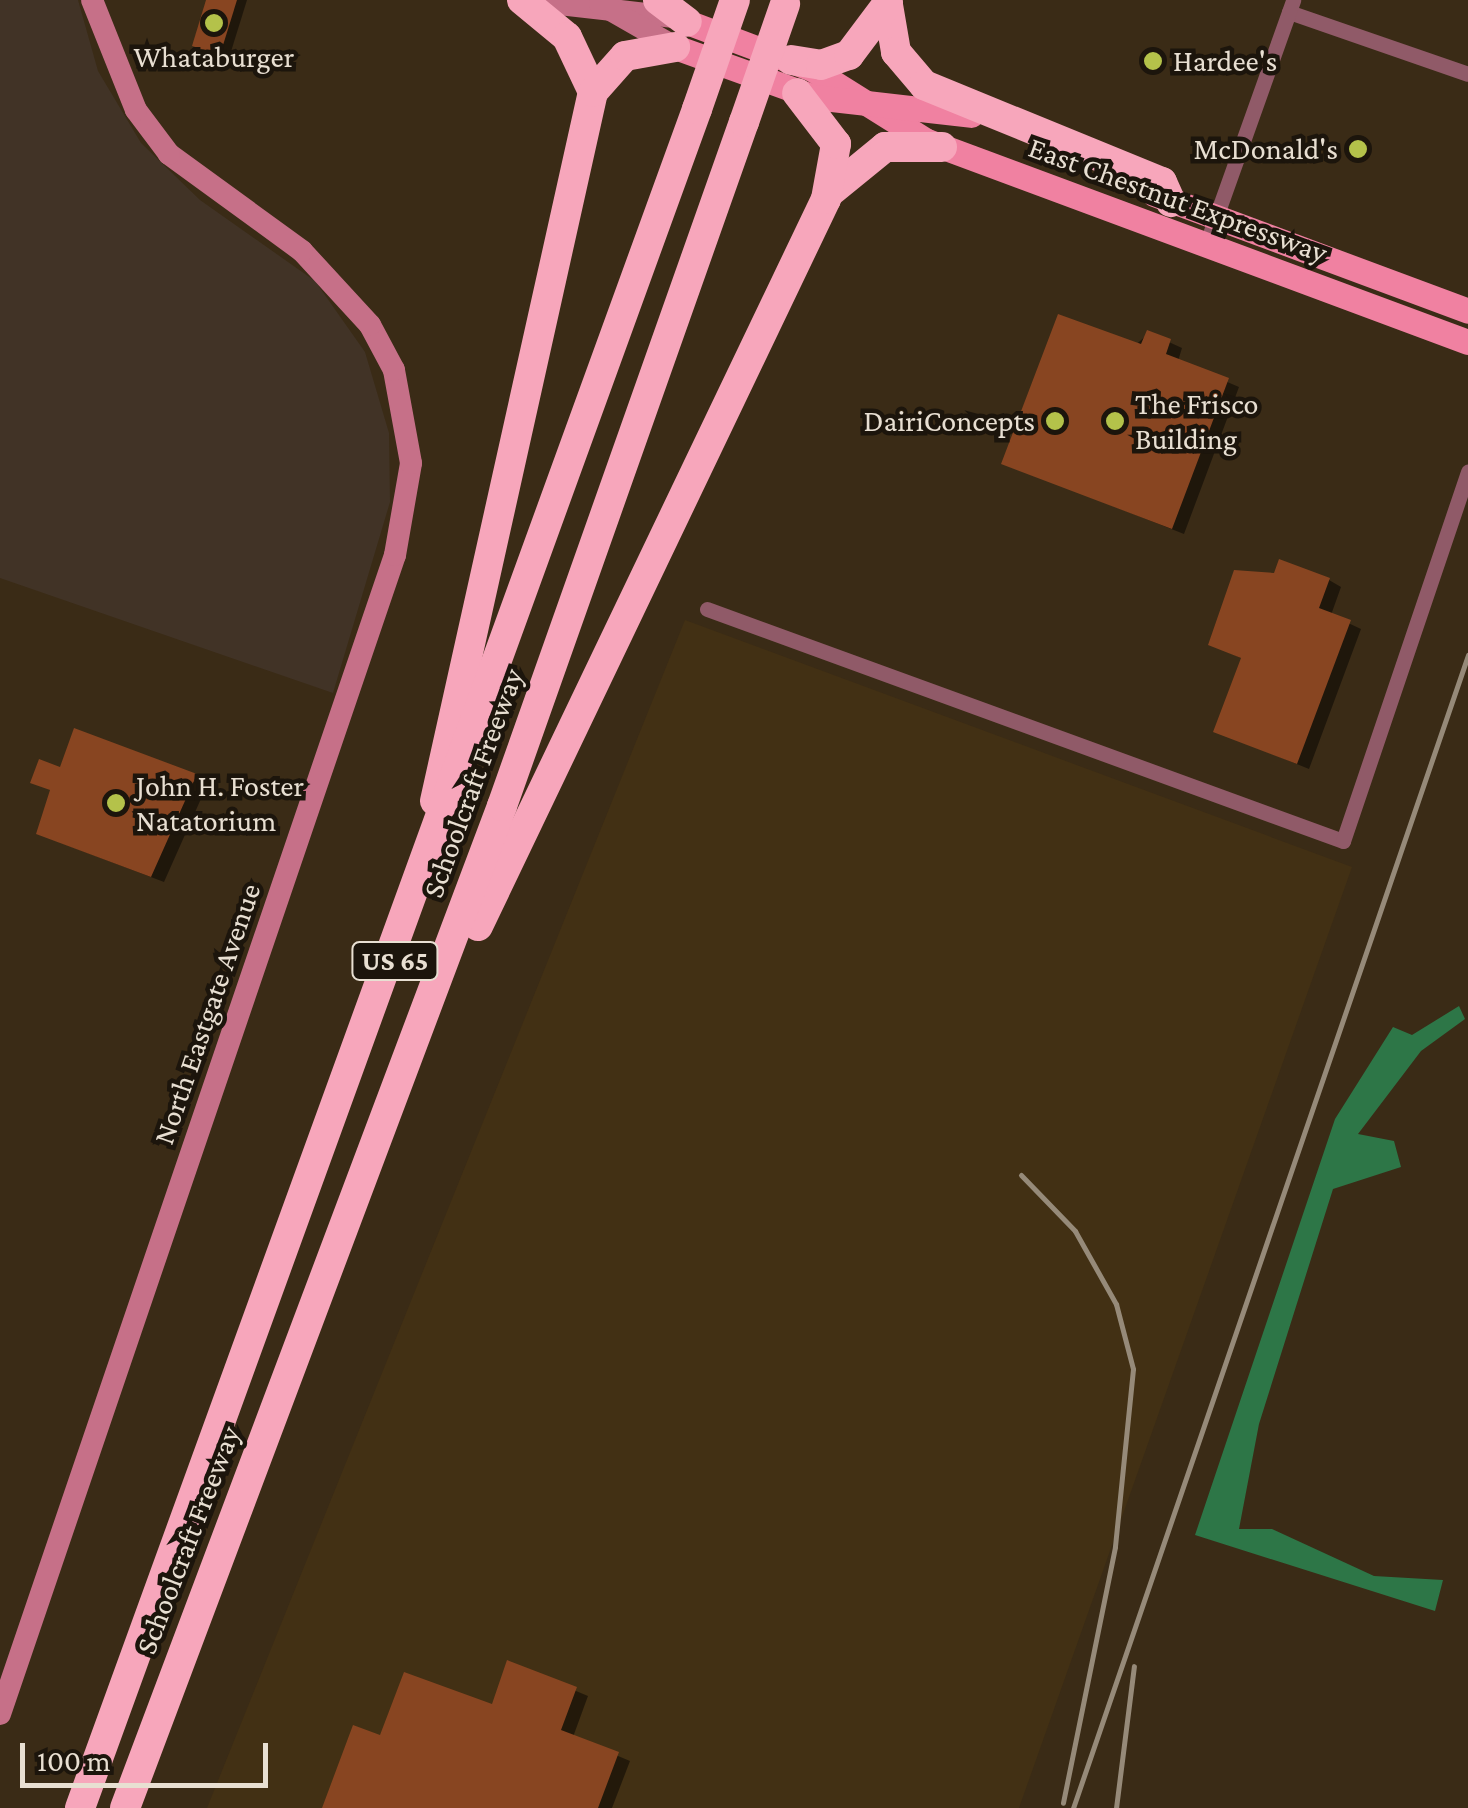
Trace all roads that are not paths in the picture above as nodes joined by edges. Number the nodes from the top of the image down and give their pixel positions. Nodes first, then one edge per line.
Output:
1 (92, 0) edge
2 (110, 0) edge
3 (523, 0) edge
4 (658, 0) edge
5 (734, 0) edge
6 (597, 2) edge
7 (785, 2) edge
8 (888, 3) edge
9 (1291, 6) edge
10 (101, 22) junction
11 (681, 34) junction
12 (792, 60) junction
13 (1468, 74) edge
14 (593, 92) junction
15 (796, 93) junction
16 (872, 105) junction
17 (942, 147) junction
18 (826, 199) junction
19 (1171, 202) junction
20 (1210, 233) junction
21 (1242, 245) junction
22 (1468, 310) edge
23 (1468, 342) edge
24 (1468, 472) edge
25 (707, 609) dead end
26 (388, 1118) junction
27 (336, 1121) junction
28 (0, 1714) edge
29 (80, 1808) edge
30 (125, 1808) edge

1 - 10 street, North Eastgate Avenue
2 - 10 street
3 - 6 street, East Chestnut Expressway
3 - 14 highway
4 - 11 highway
5 - 27 highway, Schoolcraft Freeway / US 65, bridge
6 - 11 street, East Chestnut Expressway
7 - 26 highway, Schoolcraft Freeway / US 65, bridge
8 - 12 highway
8 - 19 highway
9 - 13 street
9 - 20 street
10 - 28 street, North Eastgate Avenue
11 - 12 main road, East Chestnut Expressway
11 - 14 highway
11 - 15 main road, East Chestnut Expressway
12 - 16 main road, East Chestnut Expressway
14 - 27 highway
15 - 16 main road, East Chestnut Expressway
15 - 18 highway
16 - 17 main road, East Chestnut Expressway
16 - 19 main road, East Chestnut Expressway
17 - 18 highway
17 - 20 main road, East Chestnut Expressway
18 - 26 highway
19 - 20 main road, East Chestnut Expressway
20 - 21 main road, East Chestnut Expressway
21 - 22 main road, East Chestnut Expressway
21 - 23 main road, East Chestnut Expressway
24 - 25 street
26 - 30 highway, Schoolcraft Freeway / US 65
27 - 29 highway, Schoolcraft Freeway / US 65

